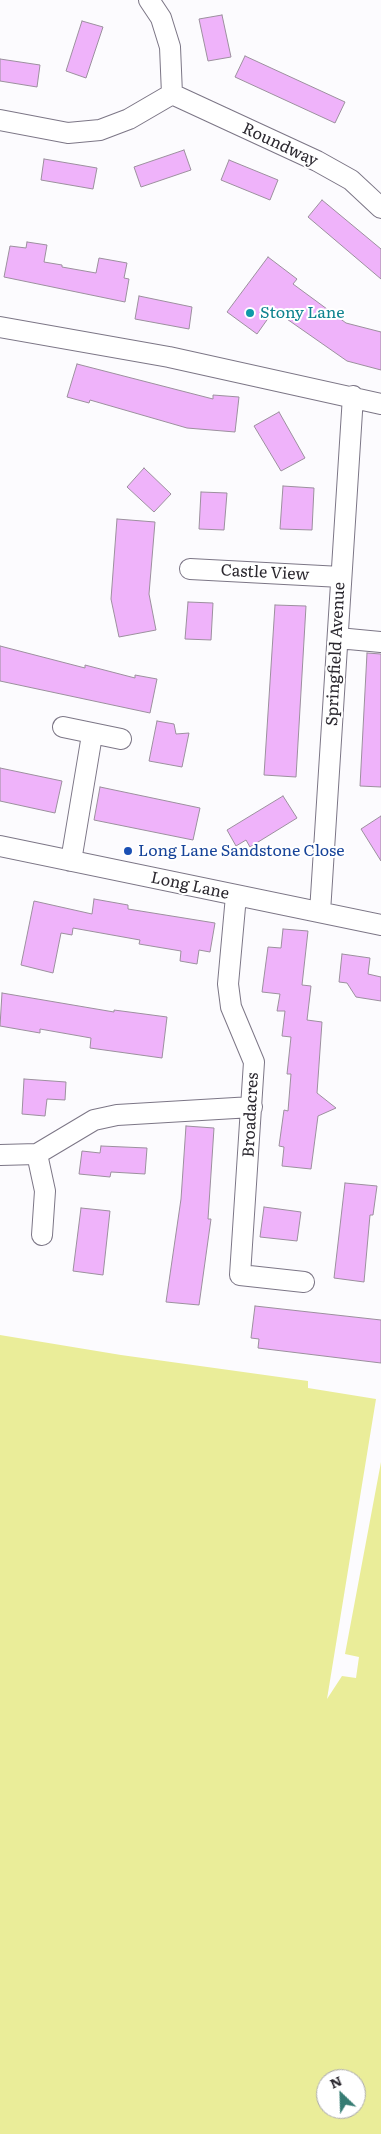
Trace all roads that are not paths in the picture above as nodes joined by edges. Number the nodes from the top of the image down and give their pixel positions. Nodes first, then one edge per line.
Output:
1 (150, 0) edge
2 (172, 94) junction
3 (0, 120) edge
4 (381, 208) edge
5 (0, 327) edge
6 (353, 396) junction
7 (381, 404) edge
8 (190, 569) dead end
9 (341, 577) junction
10 (338, 638) junction
11 (381, 642) edge
12 (63, 727) dead end
13 (92, 735) junction
14 (121, 739) dead end
15 (0, 846) edge
16 (71, 861) junction
17 (236, 896) junction
18 (320, 912) junction
19 (381, 924) edge
20 (252, 1107) junction
21 (37, 1154) junction
22 (0, 1156) edge
23 (42, 1235) dead end
24 (304, 1282) dead end

1 - 2 street
2 - 3 street
2 - 4 street, Roundway
5 - 6 street
6 - 7 street
6 - 9 street, Springfield Avenue
8 - 9 street, Castle View
9 - 10 street, Springfield Avenue
10 - 11 street
10 - 18 street, Springfield Avenue
12 - 13 street
13 - 14 street
13 - 16 street
15 - 16 street, Long Lane
16 - 17 street, Long Lane
17 - 18 street, Long Lane
17 - 20 street, Broadacres
18 - 19 street, Long Lane
20 - 21 street
20 - 24 street, Broadacres
21 - 22 street
21 - 23 street

